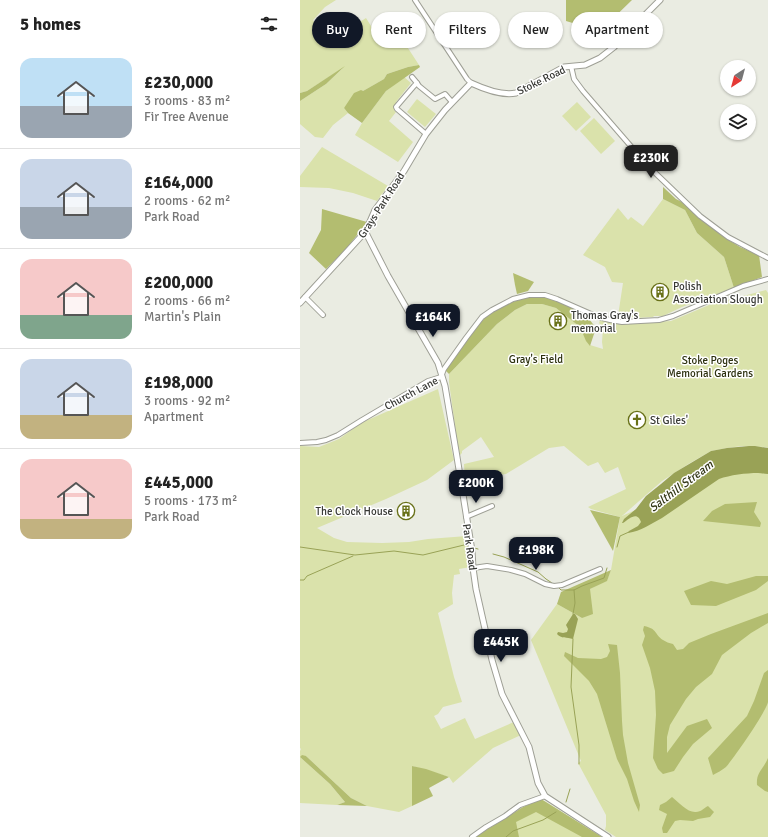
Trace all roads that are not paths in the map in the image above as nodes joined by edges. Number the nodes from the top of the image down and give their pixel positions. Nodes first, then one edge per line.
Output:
1 (415, 0) edge
2 (660, 0) edge
3 (571, 66) junction
4 (412, 77) dead end
5 (417, 83) junction
6 (471, 83) junction
7 (449, 91) dead end
8 (445, 94) junction
9 (452, 102) junction
10 (426, 134) junction
11 (366, 231) junction
12 (768, 258) edge
13 (768, 279) edge
14 (304, 297) junction
15 (300, 303) edge
16 (323, 316) dead end
17 (442, 375) junction
18 (300, 443) edge
19 (492, 506) dead end
20 (466, 517) junction
21 (473, 568) junction
22 (600, 569) dead end
23 (545, 796) junction
24 (472, 837) edge
25 (608, 837) edge

1 - 6 street
2 - 3 main road, Stoke Road
3 - 6 main road, Stoke Road
3 - 12 street
4 - 5 street
5 - 8 street
5 - 10 street
6 - 9 main road, Grays Park Road
7 - 8 street
8 - 9 street
9 - 10 main road, Grays Park Road
10 - 11 main road, Grays Park Road
11 - 14 main road, Grays Park Road
11 - 17 main road, Park Road
13 - 17 street, Church Lane
14 - 15 main road, Grays Park Road
14 - 16 street
17 - 18 street, Church Lane
17 - 20 main road, Park Road
19 - 20 street
20 - 21 main road, Park Road
21 - 22 street
21 - 23 main road, Park Road
23 - 24 street
23 - 25 main road

